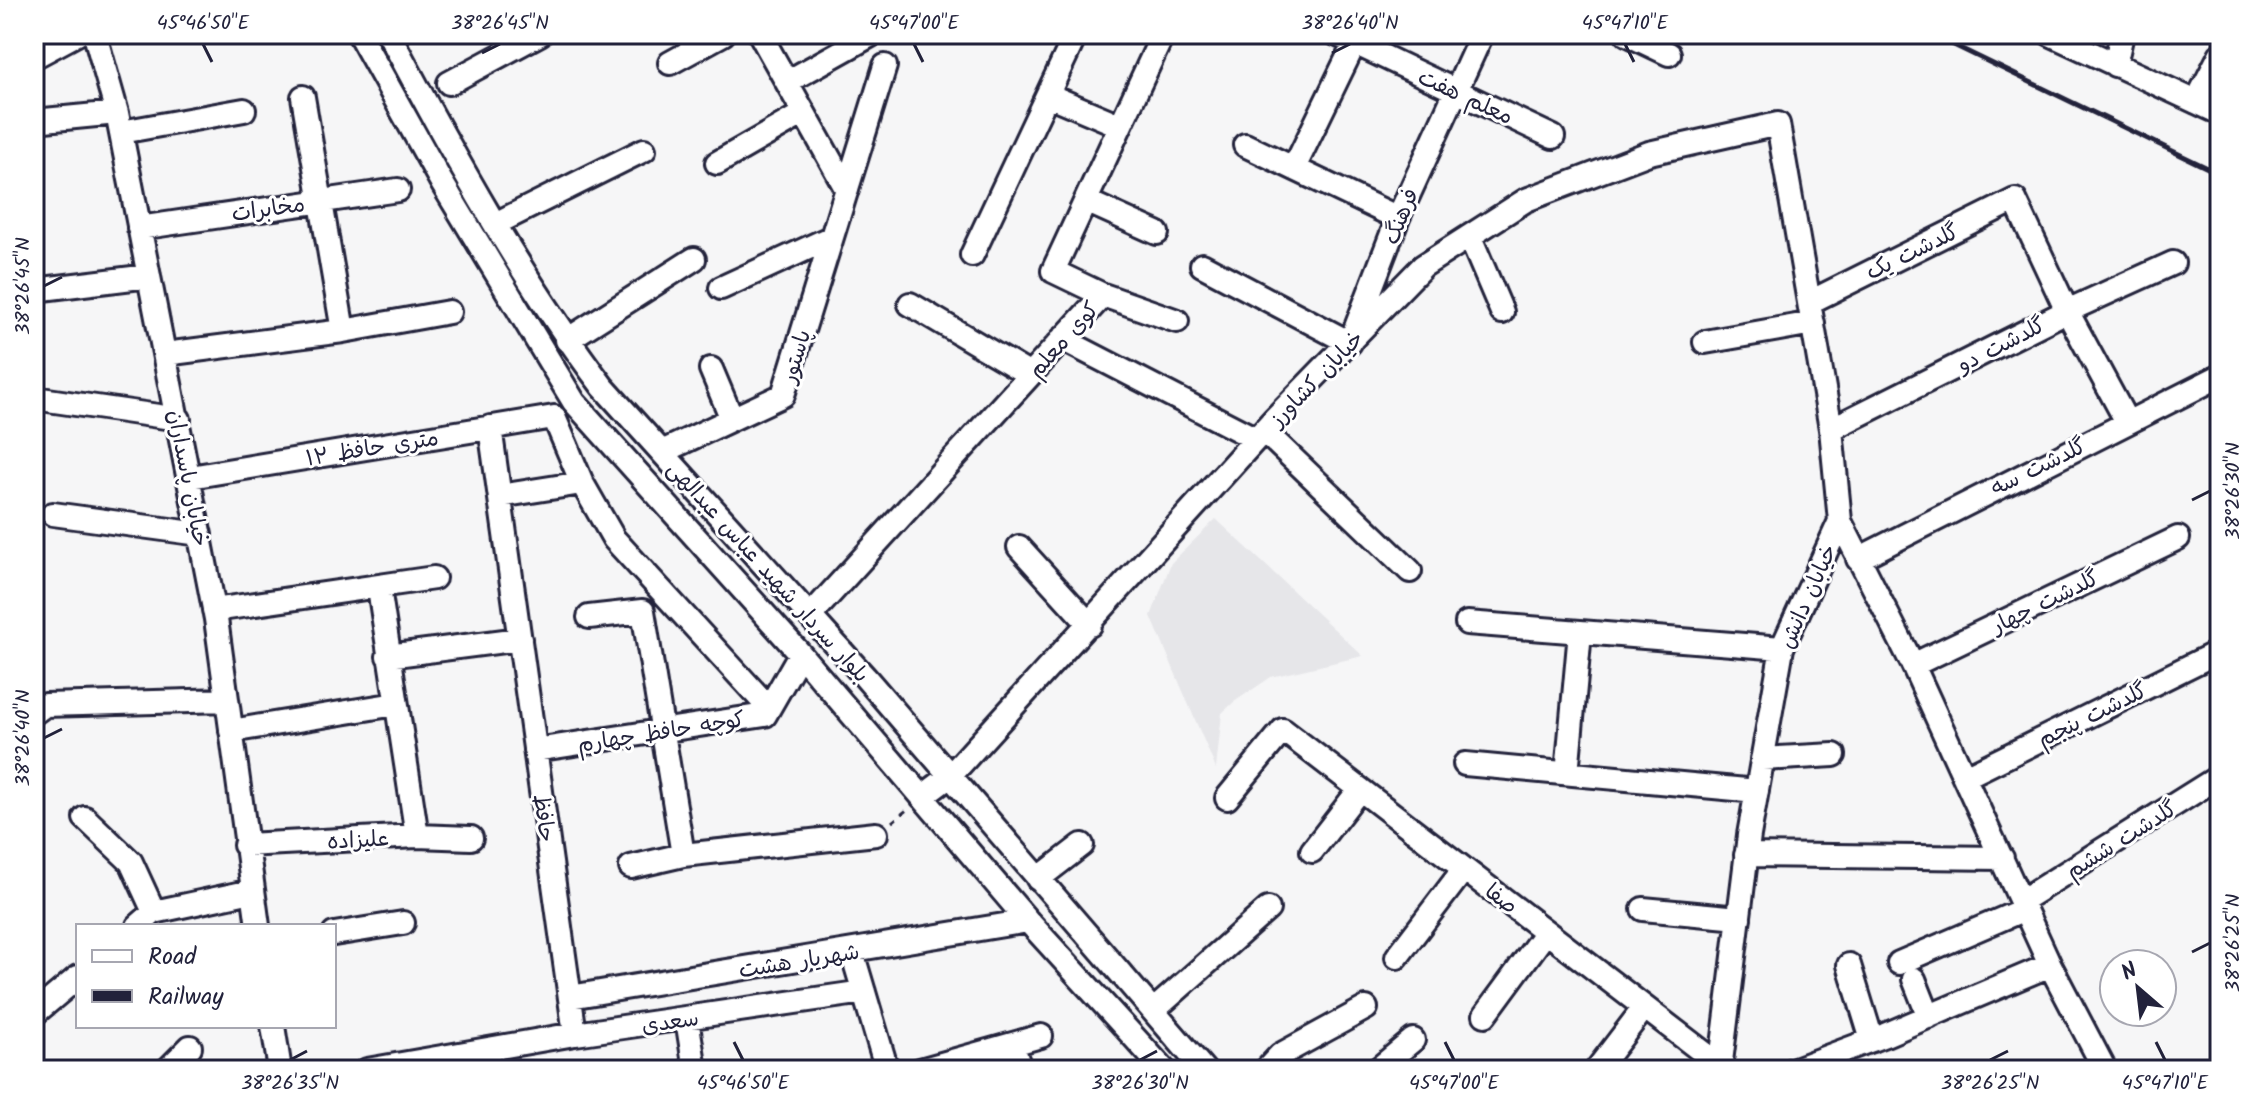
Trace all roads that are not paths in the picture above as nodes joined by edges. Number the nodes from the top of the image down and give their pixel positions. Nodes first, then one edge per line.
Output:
1 (89, 34) edge
2 (359, 34) edge
3 (389, 34) edge
4 (540, 34) edge
5 (723, 34) edge
6 (873, 34) edge
7 (1076, 34) edge
8 (1163, 34) edge
9 (1482, 34) edge
10 (1627, 34) edge
11 (2122, 34) edge
12 (764, 35) edge
13 (2060, 36) edge
14 (1350, 37) edge
15 (1669, 54) dead end
16 (2220, 55) edge
17 (34, 57) edge
18 (670, 63) dead end
19 (2115, 65) junction
20 (885, 66) dead end
21 (787, 82) junction
22 (449, 83) dead end
23 (1454, 90) junction
24 (1048, 95) junction
25 (303, 97) dead end
26 (2196, 102) junction
27 (244, 110) dead end
28 (804, 113) junction
29 (2220, 113) edge
30 (34, 121) edge
31 (119, 122) junction
32 (1778, 124) joint
33 (1119, 125) junction
34 (1553, 137) dead end
35 (1245, 145) dead end
36 (644, 150) dead end
37 (717, 163) dead end
38 (1294, 168) junction
39 (398, 190) dead end
40 (847, 190) junction
41 (323, 200) junction
42 (1086, 201) junction
43 (1398, 218) junction
44 (497, 223) junction
45 (139, 228) junction
46 (1157, 233) dead end
47 (832, 237) junction
48 (1470, 237) junction
49 (972, 255) dead end
50 (694, 259) dead end
51 (2173, 263) dead end
52 (1202, 265) dead end
53 (149, 276) junction
54 (721, 288) dead end
55 (34, 290) edge
56 (1103, 295) junction
57 (910, 304) dead end
58 (2067, 311) junction
59 (449, 312) dead end
60 (1502, 312) dead end
61 (1811, 313) junction
62 (1177, 321) dead end
63 (343, 331) junction
64 (1062, 339) junction
65 (567, 340) junction
66 (1705, 342) dead end
67 (1350, 343) junction
68 (165, 354) junction
69 (711, 369) dead end
70 (1030, 375) junction
71 (2220, 376) edge
72 (34, 398) edge
73 (179, 419) junction
74 (732, 419) junction
75 (2127, 422) junction
76 (490, 427) junction
77 (1831, 429) junction
78 (1260, 435) junction
79 (662, 452) junction
80 (190, 477) junction
81 (582, 483) junction
82 (500, 496) junction
83 (53, 514) dead end
84 (1840, 521) junction
85 (200, 534) junction
86 (2178, 538) dead end
87 (1019, 547) dead end
88 (1858, 559) junction
89 (1410, 571) dead end
90 (434, 578) dead end
91 (379, 588) junction
92 (214, 610) junction
93 (810, 616) junction
94 (589, 617) dead end
95 (1467, 623) dead end
96 (1090, 625) junction
97 (1580, 632) junction
98 (520, 639) junction
99 (1782, 648) junction
100 (2220, 651) edge
101 (800, 654) junction
102 (388, 656) junction
103 (1913, 665) junction
104 (227, 700) junction
105 (396, 704) junction
106 (769, 708) junction
107 (34, 713) edge
108 (664, 730) junction
109 (231, 731) junction
110 (535, 750) junction
111 (1834, 755) dead end
112 (1762, 759) junction
113 (1465, 764) dead end
114 (1567, 773) junction
115 (950, 776) junction
116 (2220, 776) edge
117 (1965, 777) junction
118 (1360, 789) junction
119 (1757, 791) junction
120 (922, 797) junction
121 (1227, 798) dead end
122 (85, 818) dead end
123 (876, 834) road end
124 (417, 836) junction
125 (471, 838) dead end
126 (245, 845) junction
127 (1082, 845) dead end
128 (1312, 851) dead end
129 (683, 855) junction
130 (1746, 855) junction
131 (2002, 858) junction
132 (631, 867) dead end
133 (1464, 869) junction
134 (1038, 879) junction
135 (252, 891) junction
136 (2023, 905) junction
137 (1268, 909) dead end
138 (1643, 909) dead end
139 (1739, 918) junction
140 (146, 919) edge
141 (1028, 921) junction
142 (403, 923) dead end
143 (258, 924) edge
144 (1546, 932) junction
145 (336, 934) edge
146 (852, 952) junction
147 (1397, 957) dead end
148 (1849, 965) dead end
149 (2050, 965) junction
150 (76, 979) edge
151 (864, 992) junction
152 (570, 997) junction
153 (1366, 1008) dead end
154 (1644, 1008) junction
155 (1153, 1011) junction
156 (34, 1014) edge
157 (1485, 1015) dead end
158 (1929, 1017) junction
159 (687, 1019) junction
160 (273, 1028) edge
161 (575, 1034) junction
162 (1041, 1036) dead end
163 (1413, 1040) dead end
164 (1872, 1040) junction
165 (1013, 1045) junction
166 (190, 1047) dead end
167 (477, 1061) edge
168 (1382, 1068) edge
169 (1598, 1068) dead end
170 (1720, 1068) edge
171 (167, 1070) edge
172 (280, 1070) edge
173 (367, 1070) edge
174 (695, 1070) edge
175 (887, 1070) edge
176 (920, 1070) edge
177 (1020, 1070) edge
178 (1164, 1070) edge
179 (1204, 1070) edge
180 (1266, 1070) edge
181 (1792, 1070) edge
182 (2105, 1070) edge

1 - 17 street
1 - 31 street, خیابان پاسداران
2 - 101 street, بلوار سردار شهید عباس عبدالهی
3 - 44 street, بلوار سردار شهید عباس عبدالهی
4 - 22 street
5 - 18 street
6 - 21 street
7 - 24 street
8 - 33 street, کوی معلم
9 - 23 street, فرهنگ
10 - 15 street
11 - 19 street
12 - 21 street
13 - 19 street
14 - 23 street, معلم هفت
14 - 38 street
16 - 26 street
19 - 26 street
20 - 40 street, پاستور
21 - 28 street
23 - 34 street, معلم هفت
23 - 43 street, فرهنگ
24 - 33 street
24 - 49 street
25 - 41 street
26 - 29 street
27 - 31 street
28 - 37 street
28 - 40 street
30 - 31 street
31 - 45 street, خیابان پاسداران
32 - 48 street, خیابان کشاورز
32 - 61 street, خیابان دانش
33 - 42 street, کوی معلم
35 - 38 street
36 - 44 street
38 - 43 street
39 - 41 street, مخابرات
40 - 47 street, پاستور
41 - 45 street, مخابرات
41 - 63 street
42 - 46 street
42 - 56 street, کوی معلم
43 - 67 street, فرهنگ
44 - 65 street, بلوار سردار شهید عباس عبدالهی
45 - 53 street, خیابان پاسداران
47 - 54 street
47 - 74 street, پاستور
48 - 60 street
48 - 67 street, خیابان کشاورز
50 - 65 street
51 - 58 street, گلدشت دو
52 - 67 street
53 - 55 street
53 - 68 street, خیابان پاسداران
56 - 62 street
56 - 64 street, کوی معلم
57 - 70 street
58 - 61 street, گلدشت یک
58 - 75 street
58 - 77 street, گلدشت دو
59 - 63 street
61 - 66 street, گلدشت یک
61 - 77 street, خیابان دانش
63 - 68 street
64 - 70 street, کوی معلم
64 - 78 street
65 - 79 street, بلوار سردار شهید عباس عبدالهی
67 - 78 street, خیابان کشاورز
68 - 73 street, خیابان پاسداران
69 - 74 street
70 - 93 street, کوی معلم
71 - 75 street, گلدشت سه
72 - 73 street
73 - 80 street, خیابان پاسداران
74 - 79 street, پاستور
75 - 88 street, گلدشت سه
76 - 80 street, ۱۲ متری حافظ
76 - 81 street, ۱۲ متری حافظ
76 - 82 street, حافظ
77 - 84 street, خیابان دانش
78 - 89 street
78 - 96 street, خیابان کشاورز
79 - 93 street, بلوار سردار شهید عباس عبدالهی
80 - 85 street, خیابان پاسداران
81 - 82 street
81 - 106 street
82 - 98 street, حافظ
83 - 85 street
84 - 88 street
84 - 99 street, خیابان دانش
85 - 92 street, خیابان پاسداران
86 - 103 street, گلدشت چهار
87 - 96 street
88 - 103 street
90 - 91 street
91 - 92 street
91 - 102 street
92 - 104 street, خیابان پاسداران
93 - 115 street, بلوار سردار شهید عباس عبدالهی
94 - 108 street
95 - 97 street
96 - 115 street, خیابان کشاورز
97 - 99 street
97 - 114 street
98 - 102 street
98 - 110 street, حافظ
99 - 112 street, خیابان دانش
100 - 117 street, گلدشت پنجم
101 - 106 street, کوچه حافظ چهارم
101 - 120 street, بلوار سردار شهید عباس عبدالهی
102 - 105 street
103 - 117 street
104 - 107 street
104 - 109 street, خیابان پاسداران
105 - 109 street
105 - 124 street
106 - 108 street, کوچه حافظ چهارم
108 - 110 street, کوچه حافظ چهارم
108 - 129 street
109 - 126 street, خیابان پاسداران
110 - 152 street, حافظ
111 - 112 street
112 - 119 street, خیابان دانش
113 - 114 street
114 - 119 street
115 - 120 street, خیابان کشاورز
115 - 134 street, بلوار سردار شهید عباس عبدالهی
116 - 136 street, گلدشت ششم
117 - 131 street
118 - 121 street, صفا
118 - 128 street
118 - 133 street, صفا
119 - 130 street, خیابان دانش
120 - 141 street, بلوار سردار شهید عباس عبدالهی
122 - 140 street
123 - 129 street
124 - 125 street, علیزاده
124 - 126 street, علیزاده
126 - 135 street, خیابان پاسداران
127 - 134 street
129 - 132 street
130 - 131 street
130 - 139 street, خیابان دانش
131 - 136 street
133 - 144 street, صفا
133 - 147 street
134 - 155 street, بلوار سردار شهید عباس عبدالهی
135 - 140 street
135 - 143 street, خیابان پاسداران
136 - 149 street
136 - 158 street, گلدشت ششم
137 - 155 street
138 - 139 street
139 - 170 street, خیابان دانش
141 - 146 street, شهریار هشت
141 - 178 street, بلوار سردار شهید عباس عبدالهی
142 - 145 street
144 - 154 street, صفا
144 - 157 street
146 - 151 street
146 - 152 street, شهریار هشت
148 - 164 street
149 - 158 street
149 - 182 street
150 - 156 street
151 - 159 street, سعدی
151 - 175 street
152 - 161 street, حافظ
153 - 180 street
154 - 169 street
154 - 170 street, صفا
155 - 179 street, بلوار سردار شهید عباس عبدالهی
158 - 164 street
159 - 161 street, سعدی
159 - 174 street
160 - 172 street
161 - 167 street, سعدی
162 - 165 street
163 - 168 street
164 - 181 street
165 - 176 street
165 - 177 street
166 - 171 street
167 - 173 street, سعدی

